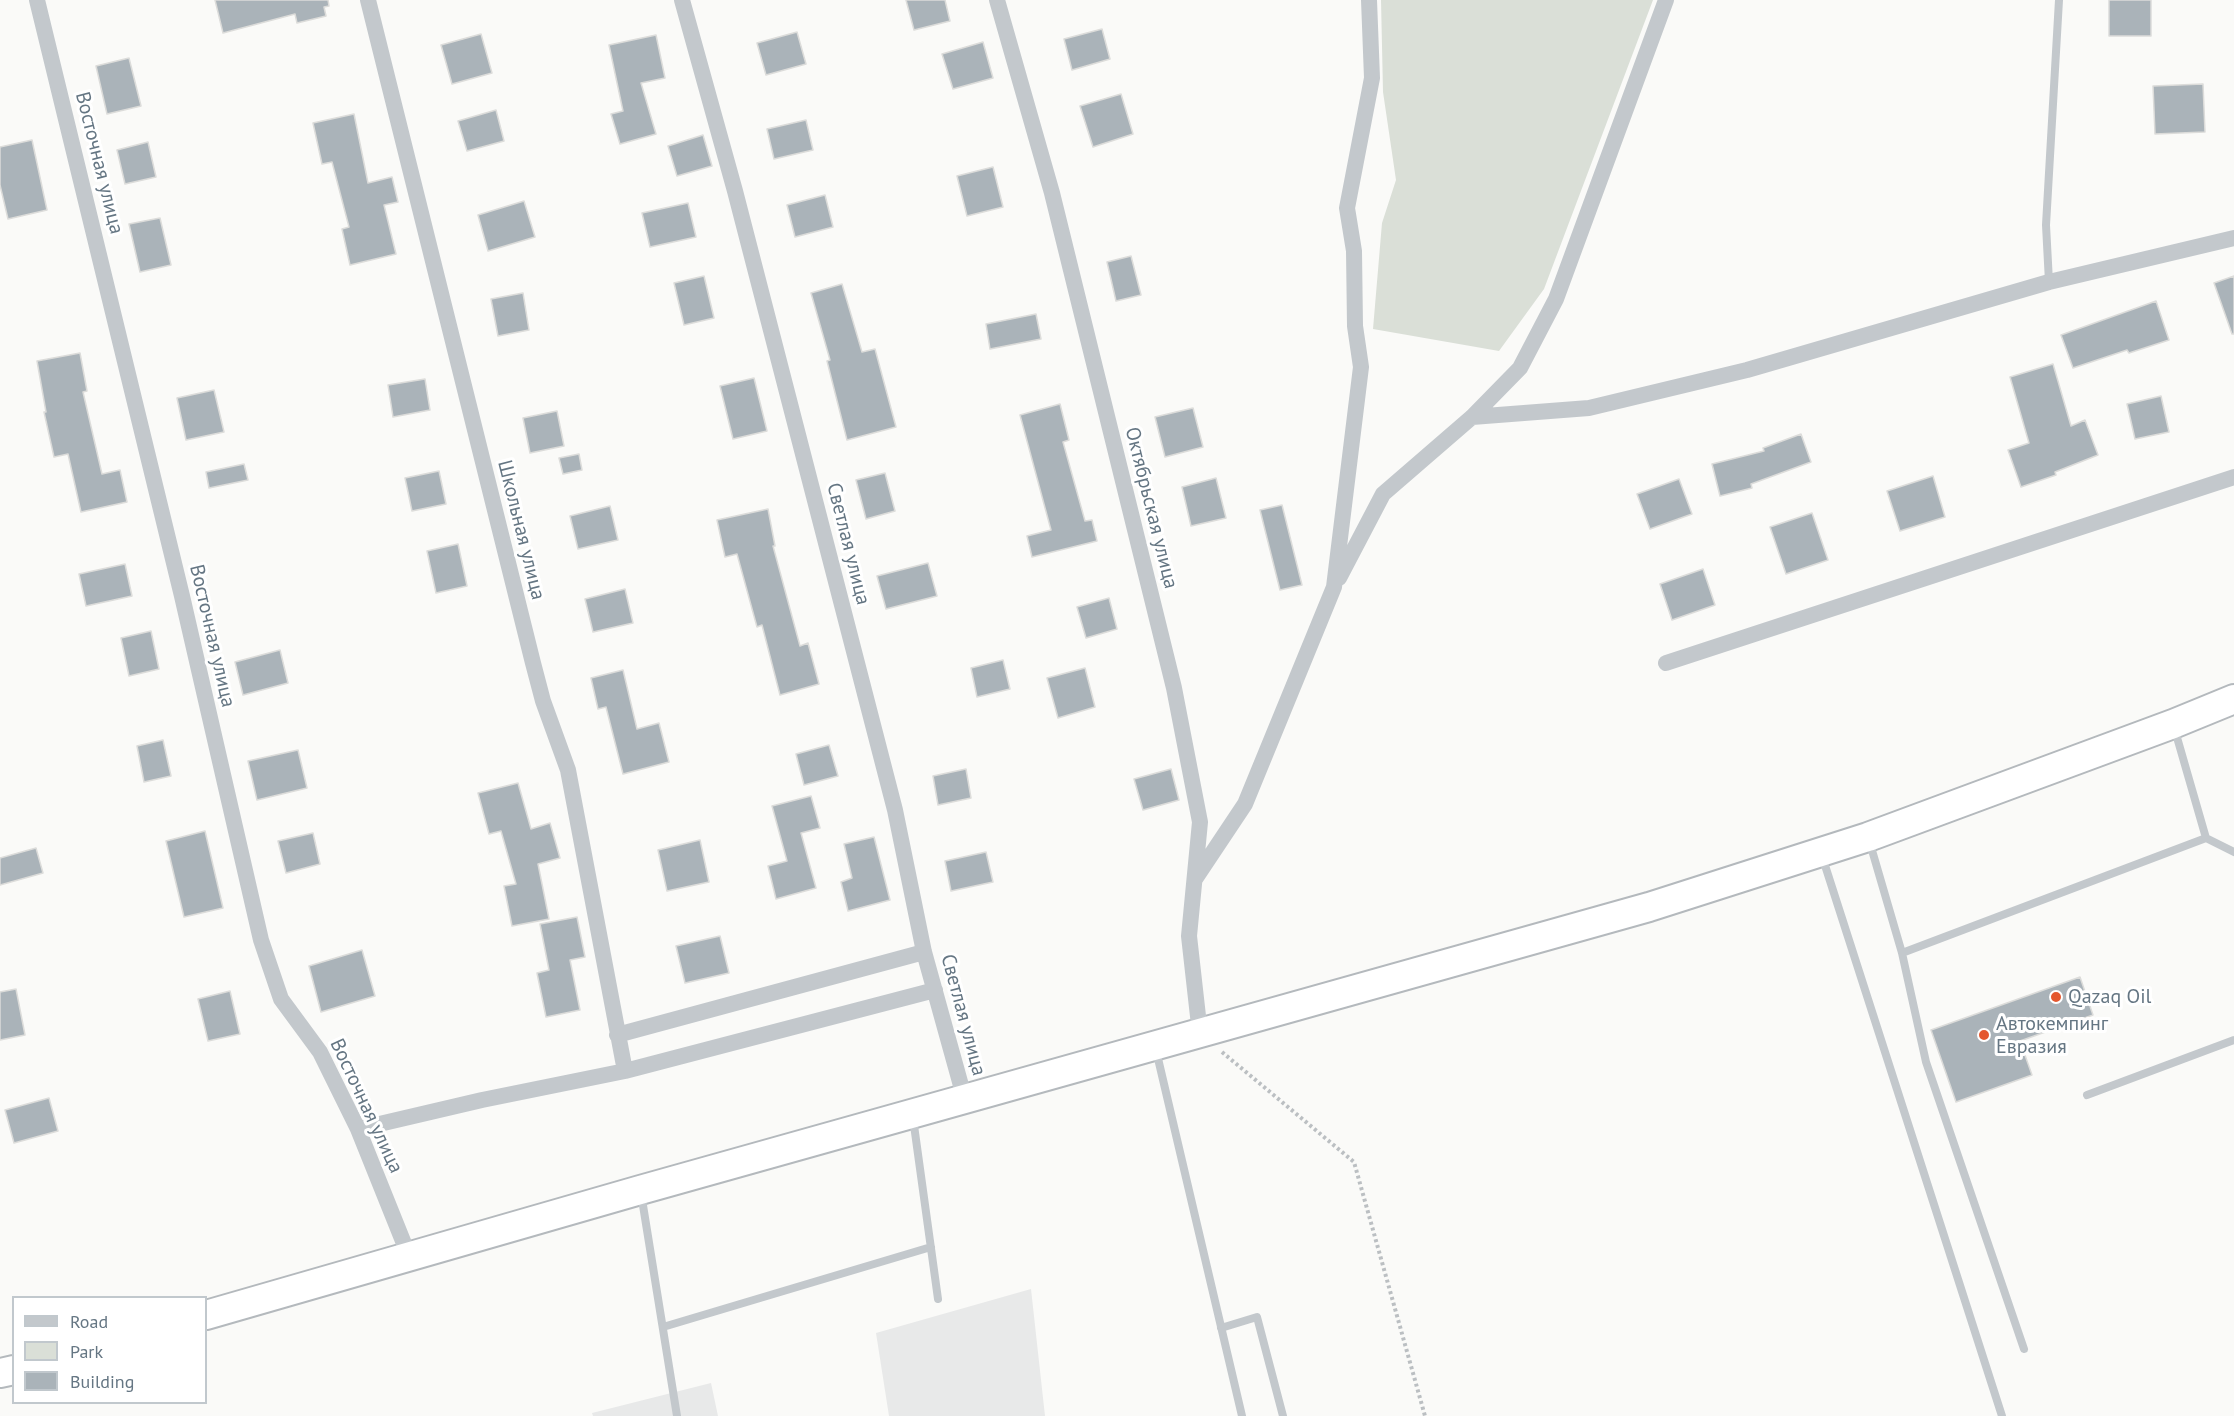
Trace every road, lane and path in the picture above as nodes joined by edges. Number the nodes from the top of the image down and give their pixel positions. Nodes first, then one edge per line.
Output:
1 (37, 0) edge
2 (368, 0) edge
3 (682, 0) edge
4 (997, 0) edge
5 (1369, 0) edge
6 (1666, 0) edge
7 (2059, 0) edge
8 (2234, 238) edge
9 (2049, 282) junction
10 (1472, 417) junction
11 (2234, 477) edge
12 (1334, 587) junction
13 (1666, 663) dead end
14 (2234, 699) edge
15 (2173, 724) junction
16 (1868, 837) junction
17 (2206, 838) junction
18 (2234, 852) edge
19 (1821, 853) junction
20 (1194, 881) junction
21 (924, 952) junction
22 (1902, 953) junction
23 (935, 990) junction
24 (1200, 1034) junction
25 (617, 1035) junction
26 (2234, 1040) edge
27 (1155, 1047) junction
28 (625, 1071) junction
29 (2087, 1095) dead end
30 (965, 1100) junction
31 (912, 1114) junction
32 (358, 1129) junction
33 (640, 1190) junction
34 (931, 1247) junction
35 (409, 1256) junction
36 (938, 1299) dead end
37 (207, 1315) edge
38 (663, 1327) junction
39 (1221, 1328) junction
40 (2024, 1349) dead end
41 (677, 1416) edge
42 (1242, 1416) edge
43 (1283, 1416) edge
44 (1425, 1416) edge
45 (2002, 1416) edge

1 - 32 street, Восточная улица
2 - 25 street, Школьная улица
3 - 21 street, Светлая улица
4 - 20 street, Октябрьская улица
5 - 12 street
6 - 10 street
7 - 9 lane
8 - 9 street
9 - 10 street
10 - 12 street
11 - 13 street
12 - 20 street
14 - 15 highway
15 - 16 highway
15 - 17 lane
16 - 19 highway
16 - 22 lane
17 - 18 lane
17 - 22 lane
19 - 24 highway
19 - 45 lane
20 - 24 street, Октябрьская улица
21 - 23 street, Светлая улица
21 - 25 street
22 - 40 lane
23 - 28 street
23 - 30 street, Светлая улица
24 - 27 highway
24 - 44 path
25 - 28 street, Школьная улица
26 - 29 lane
27 - 30 highway
27 - 39 lane
28 - 32 street
30 - 31 highway
31 - 33 highway
31 - 34 lane
32 - 35 street, Восточная улица
33 - 35 highway
33 - 38 lane
34 - 36 lane
34 - 38 lane
35 - 37 highway
38 - 41 lane
39 - 42 lane
39 - 43 lane

